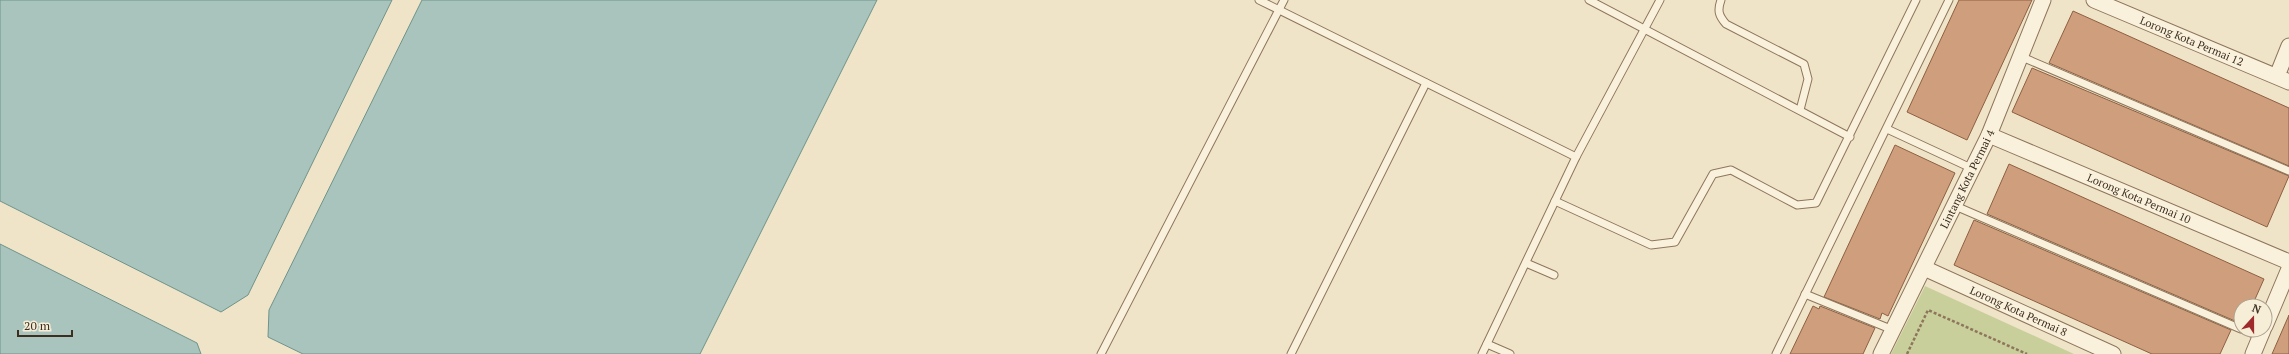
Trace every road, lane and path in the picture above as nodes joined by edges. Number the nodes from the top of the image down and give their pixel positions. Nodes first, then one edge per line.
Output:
1 (1259, 0) edge
2 (1284, 0) edge
3 (1589, 0) edge
4 (1660, 0) edge
5 (1721, 0) edge
6 (1916, 0) edge
7 (1949, 0) edge
8 (2043, 0) edge
9 (2094, 0) edge
10 (1278, 10) junction
11 (1645, 28) junction
12 (2289, 46) edge
13 (2022, 57) junction
14 (2283, 79) edge
15 (1426, 83) junction
16 (1800, 110) junction
17 (1887, 129) junction
18 (1850, 136) junction
19 (1989, 136) junction
20 (1576, 157) junction
21 (1971, 168) junction
22 (2289, 171) edge
23 (1556, 201) junction
24 (1953, 205) junction
25 (2289, 262) edge
26 (1526, 263) junction
27 (1924, 268) junction
28 (2289, 269) edge
29 (1554, 275) dead end
30 (1805, 294) junction
31 (2273, 307) edge
32 (2233, 325) edge
33 (1893, 330) junction
34 (2260, 338) edge
35 (1487, 344) junction
36 (1101, 354) edge
37 (1291, 354) edge
38 (1482, 354) edge
39 (1510, 354) edge
40 (1776, 354) edge
41 (1881, 354) edge
42 (1907, 354) edge
43 (2027, 354) edge
44 (2113, 354) edge
45 (2253, 354) edge

1 - 10 lane
2 - 10 lane
3 - 11 lane
4 - 11 lane
5 - 16 lane
6 - 18 lane
7 - 17 lane
8 - 13 street, Lintang Kota Permai 4
9 - 14 street, Lorong Kota Permai 12
10 - 15 lane
10 - 36 lane
11 - 16 lane
11 - 20 lane
12 - 14 street
13 - 19 street, Lintang Kota Permai 4
13 - 22 lane
15 - 20 lane
15 - 37 lane
16 - 18 lane
17 - 21 lane
17 - 30 lane
18 - 23 lane
19 - 21 street, Lintang Kota Permai 4
19 - 25 street, Lorong Kota Permai 10
20 - 23 lane
21 - 24 street, Lintang Kota Permai 4
23 - 26 lane
24 - 27 street, Lintang Kota Permai 4
24 - 32 lane
26 - 29 lane
26 - 35 lane
27 - 33 street, Lintang Kota Permai 4
27 - 44 street, Lorong Kota Permai 8
28 - 31 street
30 - 33 lane
30 - 40 lane
33 - 41 street, Lintang Kota Permai 4
34 - 45 street
35 - 38 lane
35 - 39 lane
42 - 43 path

